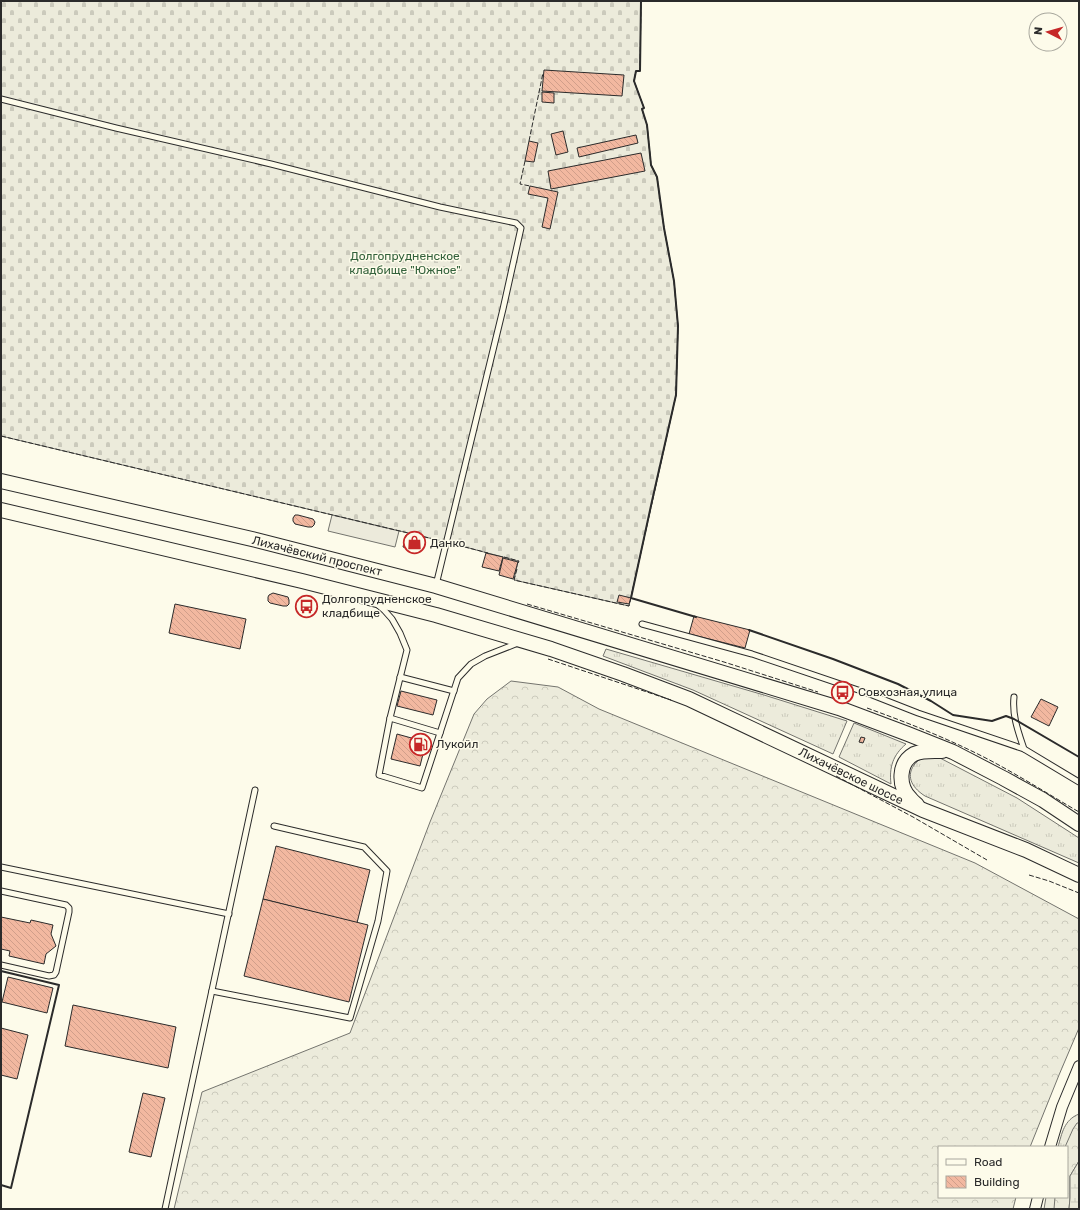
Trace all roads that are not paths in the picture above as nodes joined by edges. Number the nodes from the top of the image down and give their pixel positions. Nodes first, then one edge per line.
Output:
1 (1, 99) edge
2 (1, 481) edge
3 (1, 510) edge
4 (436, 586) junction
5 (367, 599) junction
6 (642, 624) dead end
7 (522, 641) junction
8 (400, 677) junction
9 (454, 691) junction
10 (1014, 697) dead end
11 (390, 718) junction
12 (440, 733) junction
13 (1024, 749) junction
14 (953, 752) junction
15 (1079, 782) edge
16 (255, 790) dead end
17 (923, 810) junction
18 (1079, 824) edge
19 (274, 826) dead end
20 (1, 867) edge
21 (1079, 875) edge
22 (1, 891) edge
23 (229, 914) junction
24 (1, 965) edge
25 (212, 992) junction
26 (1079, 1066) edge
27 (1076, 1079) edge
28 (1050, 1146) edge
29 (1038, 1198) edge
30 (165, 1209) edge
31 (1035, 1209) edge

1 - 4 lane
2 - 4 main road, Лихачёвский проспект
3 - 5 main road
4 - 14 main road, Лихачёвский проспект
5 - 7 main road
5 - 8 lane
6 - 13 lane
7 - 9 lane
7 - 17 main road, Лихачёвское шоссе
8 - 9 lane
8 - 11 lane
9 - 12 lane
10 - 13 lane
11 - 12 lane
11 - 12 lane
13 - 15 lane
14 - 17 main road
14 - 18 main road
16 - 23 lane
17 - 21 main road, Лихачёвское шоссе
19 - 25 lane
20 - 23 lane
22 - 24 lane
23 - 25 lane
25 - 30 lane
26 - 27 street
27 - 28 street
29 - 31 street

